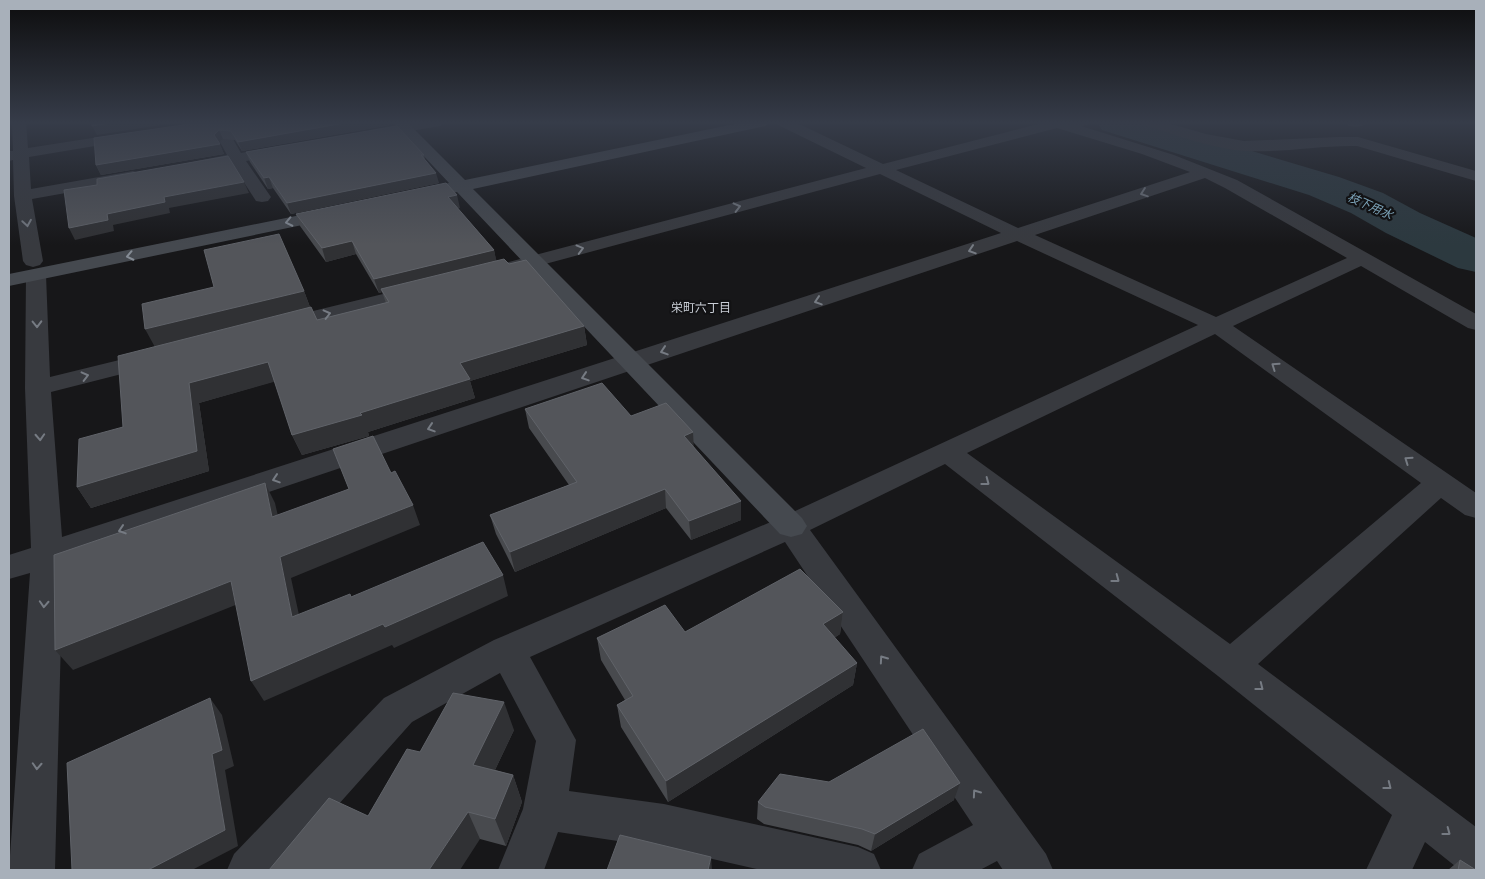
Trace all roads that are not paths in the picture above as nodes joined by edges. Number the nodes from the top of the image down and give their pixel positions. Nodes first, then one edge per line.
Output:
1 (16, 163) edge
2 (207, 163) edge
3 (239, 163) edge
4 (438, 163) edge
5 (538, 163) edge
6 (554, 163) edge
7 (868, 163) edge
8 (908, 163) edge
9 (1181, 163) edge
10 (1431, 163) edge
11 (178, 168) edge
12 (883, 170) junction
13 (1206, 172) junction
14 (149, 173) edge
15 (1476, 176) edge
16 (456, 182) junction
17 (404, 187) edge
18 (23, 196) junction
19 (262, 197) dead end
20 (393, 201) edge
21 (350, 204) edge
22 (1019, 235) junction
23 (1363, 258) junction
24 (534, 262) junction
25 (9, 266) edge
26 (34, 268) junction
27 (486, 274) edge
28 (9, 280) edge
29 (438, 286) edge
30 (1476, 324) edge
31 (1218, 326) junction
32 (257, 332) edge
33 (181, 352) edge
34 (631, 362) junction
35 (38, 388) junction
36 (947, 452) junction
37 (1440, 483) junction
38 (1476, 508) edge
39 (791, 526) junction
40 (46, 555) junction
41 (9, 568) edge
42 (508, 650) junction
43 (1231, 664) junction
44 (546, 809) junction
45 (1418, 809) junction
46 (1004, 833) junction
47 (1476, 854) edge
48 (32, 870) edge
49 (250, 870) edge
50 (521, 870) edge
51 (858, 870) edge
52 (935, 870) edge
53 (1030, 870) edge
54 (1389, 870) edge

1 - 18 street
2 - 11 street
3 - 19 street
4 - 16 street
5 - 16 street
6 - 16 street
7 - 12 street
8 - 12 street
9 - 13 street
10 - 15 street
12 - 22 street
24 -> 12 street
13 -> 22 street
13 - 23 street
14 - 18 street
16 - 17 street
16 - 20 street
16 - 24 street
18 -> 26 street
21 - 26 street
22 - 31 street
22 -> 34 street
23 - 30 street
23 - 31 street
24 - 27 street
24 - 34 street
25 - 26 street
26 - 28 street
26 -> 35 street
32 -> 29 street
31 - 36 street
37 -> 31 street
35 -> 33 street
34 - 39 street
34 -> 40 street
35 -> 40 street
36 - 39 street
36 -> 43 street
37 - 38 street
37 - 43 street
39 - 42 street
46 -> 39 street
40 - 41 street
40 -> 48 street
42 - 44 street
42 - 49 street
43 -> 45 street
44 - 50 street
44 - 51 street
45 -> 47 street
45 - 54 street
46 - 52 street
46 - 53 street

